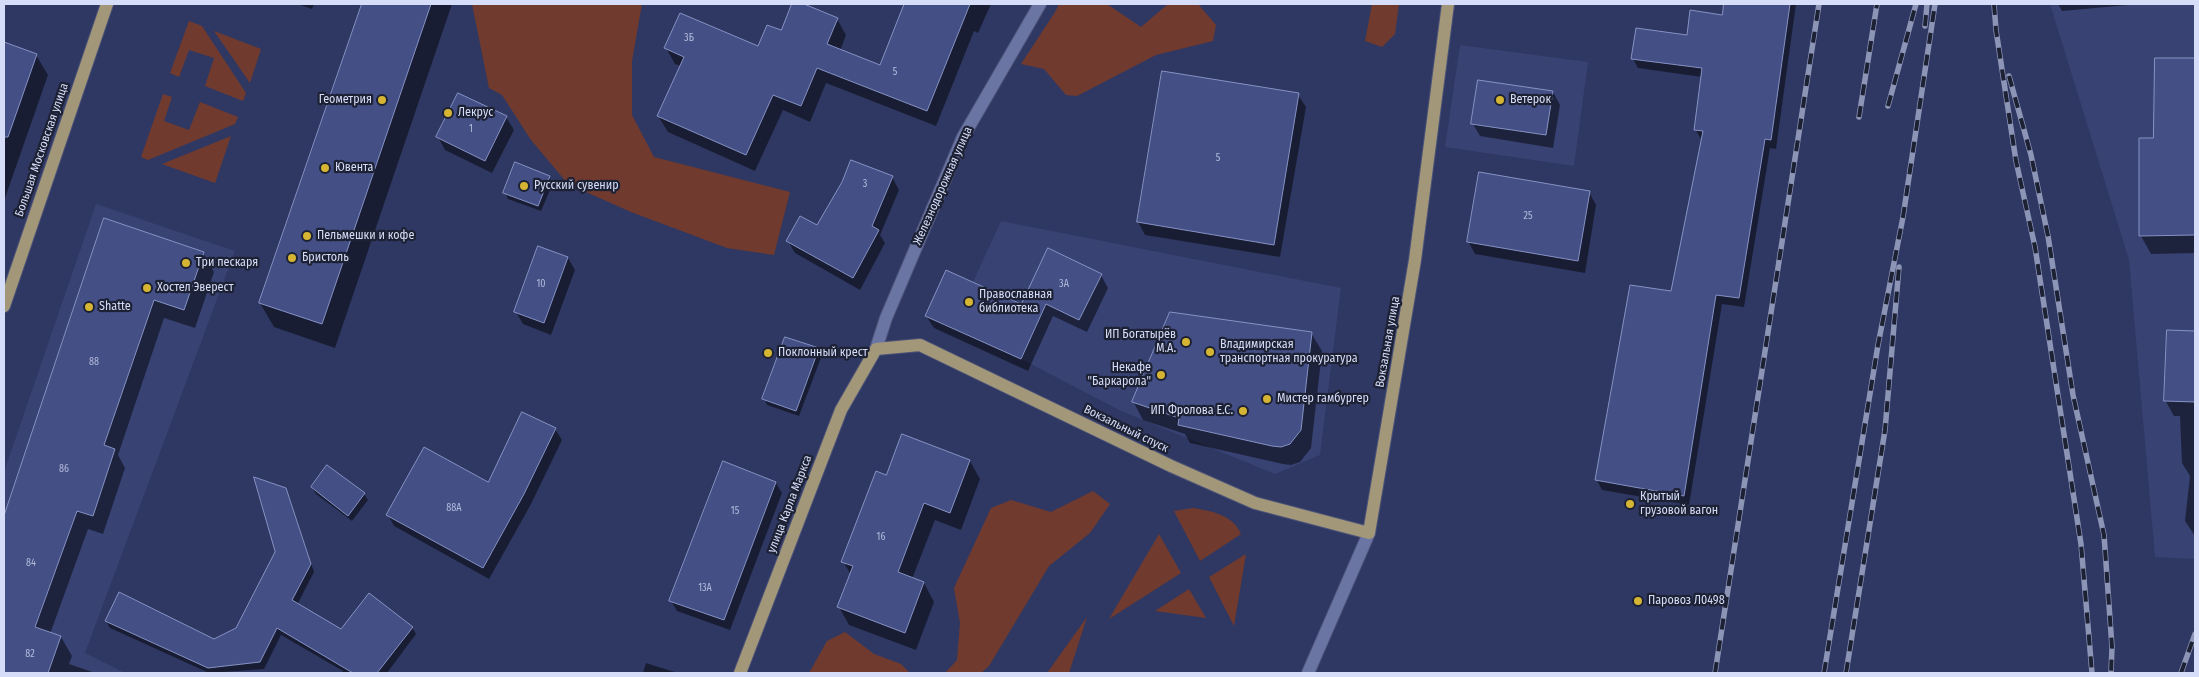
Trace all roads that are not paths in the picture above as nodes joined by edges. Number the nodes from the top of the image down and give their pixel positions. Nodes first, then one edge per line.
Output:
1 (108, 4) edge
2 (1040, 4) edge
3 (1448, 4) edge
4 (4, 306) edge
5 (876, 349) junction
6 (1369, 533) junction
7 (740, 673) edge
8 (1308, 673) edge

1 - 4 main road, Большая Московская улица
2 - 5 street, Железнодорожная улица
3 - 6 main road, Вокзальная улица
5 - 6 main road, Вокзальный спуск
5 - 7 main road, улица Карла Маркса
6 - 8 street, Вокзальная улица

